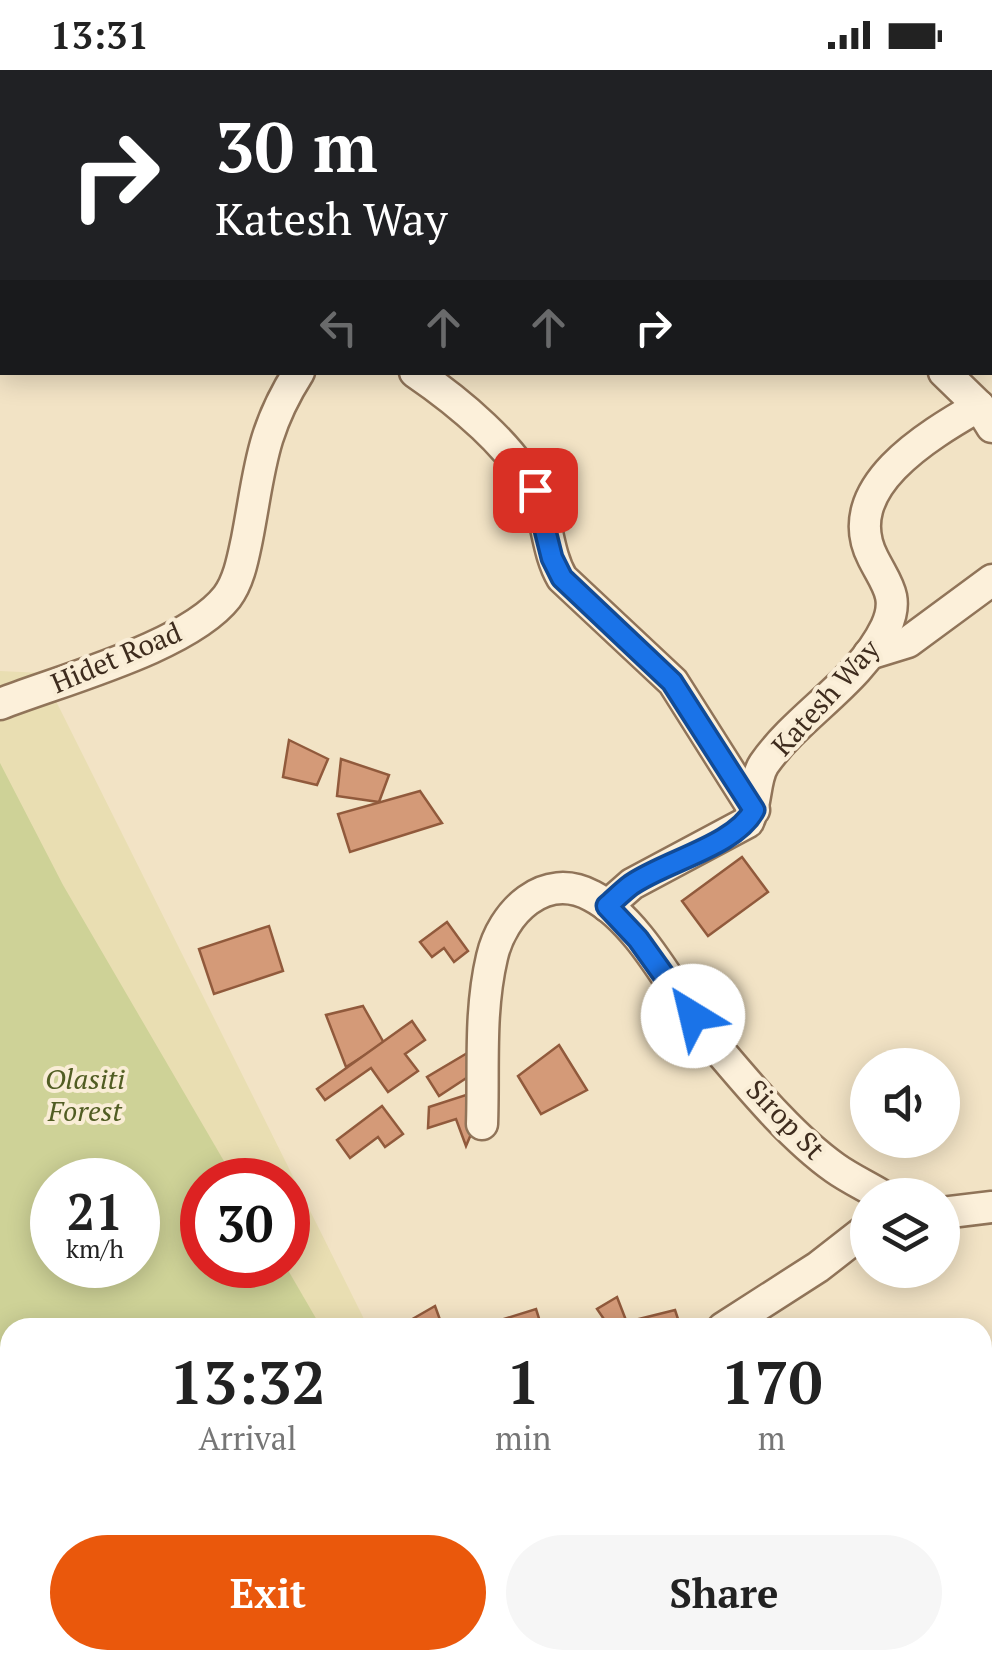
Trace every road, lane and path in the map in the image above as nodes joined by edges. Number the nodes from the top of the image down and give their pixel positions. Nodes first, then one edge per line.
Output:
1 (297, 375) edge
2 (418, 375) edge
3 (947, 375) edge
4 (986, 416) edge
5 (992, 580) edge
6 (869, 654) junction
7 (0, 704) edge
8 (754, 810) junction
9 (607, 906) junction
10 (482, 1124) dead end
11 (853, 1178) edge
12 (992, 1207) edge
13 (960, 1211) edge
14 (850, 1242) edge
15 (739, 1318) edge

1 - 7 street, Hidet Road
2 - 8 street
3 - 4 street
4 - 6 street, Katesh Way
5 - 6 street
6 - 8 street, Katesh Way
8 - 9 street
9 - 10 street, Sirop St
9 - 11 street, Sirop St
12 - 13 street
14 - 15 street

